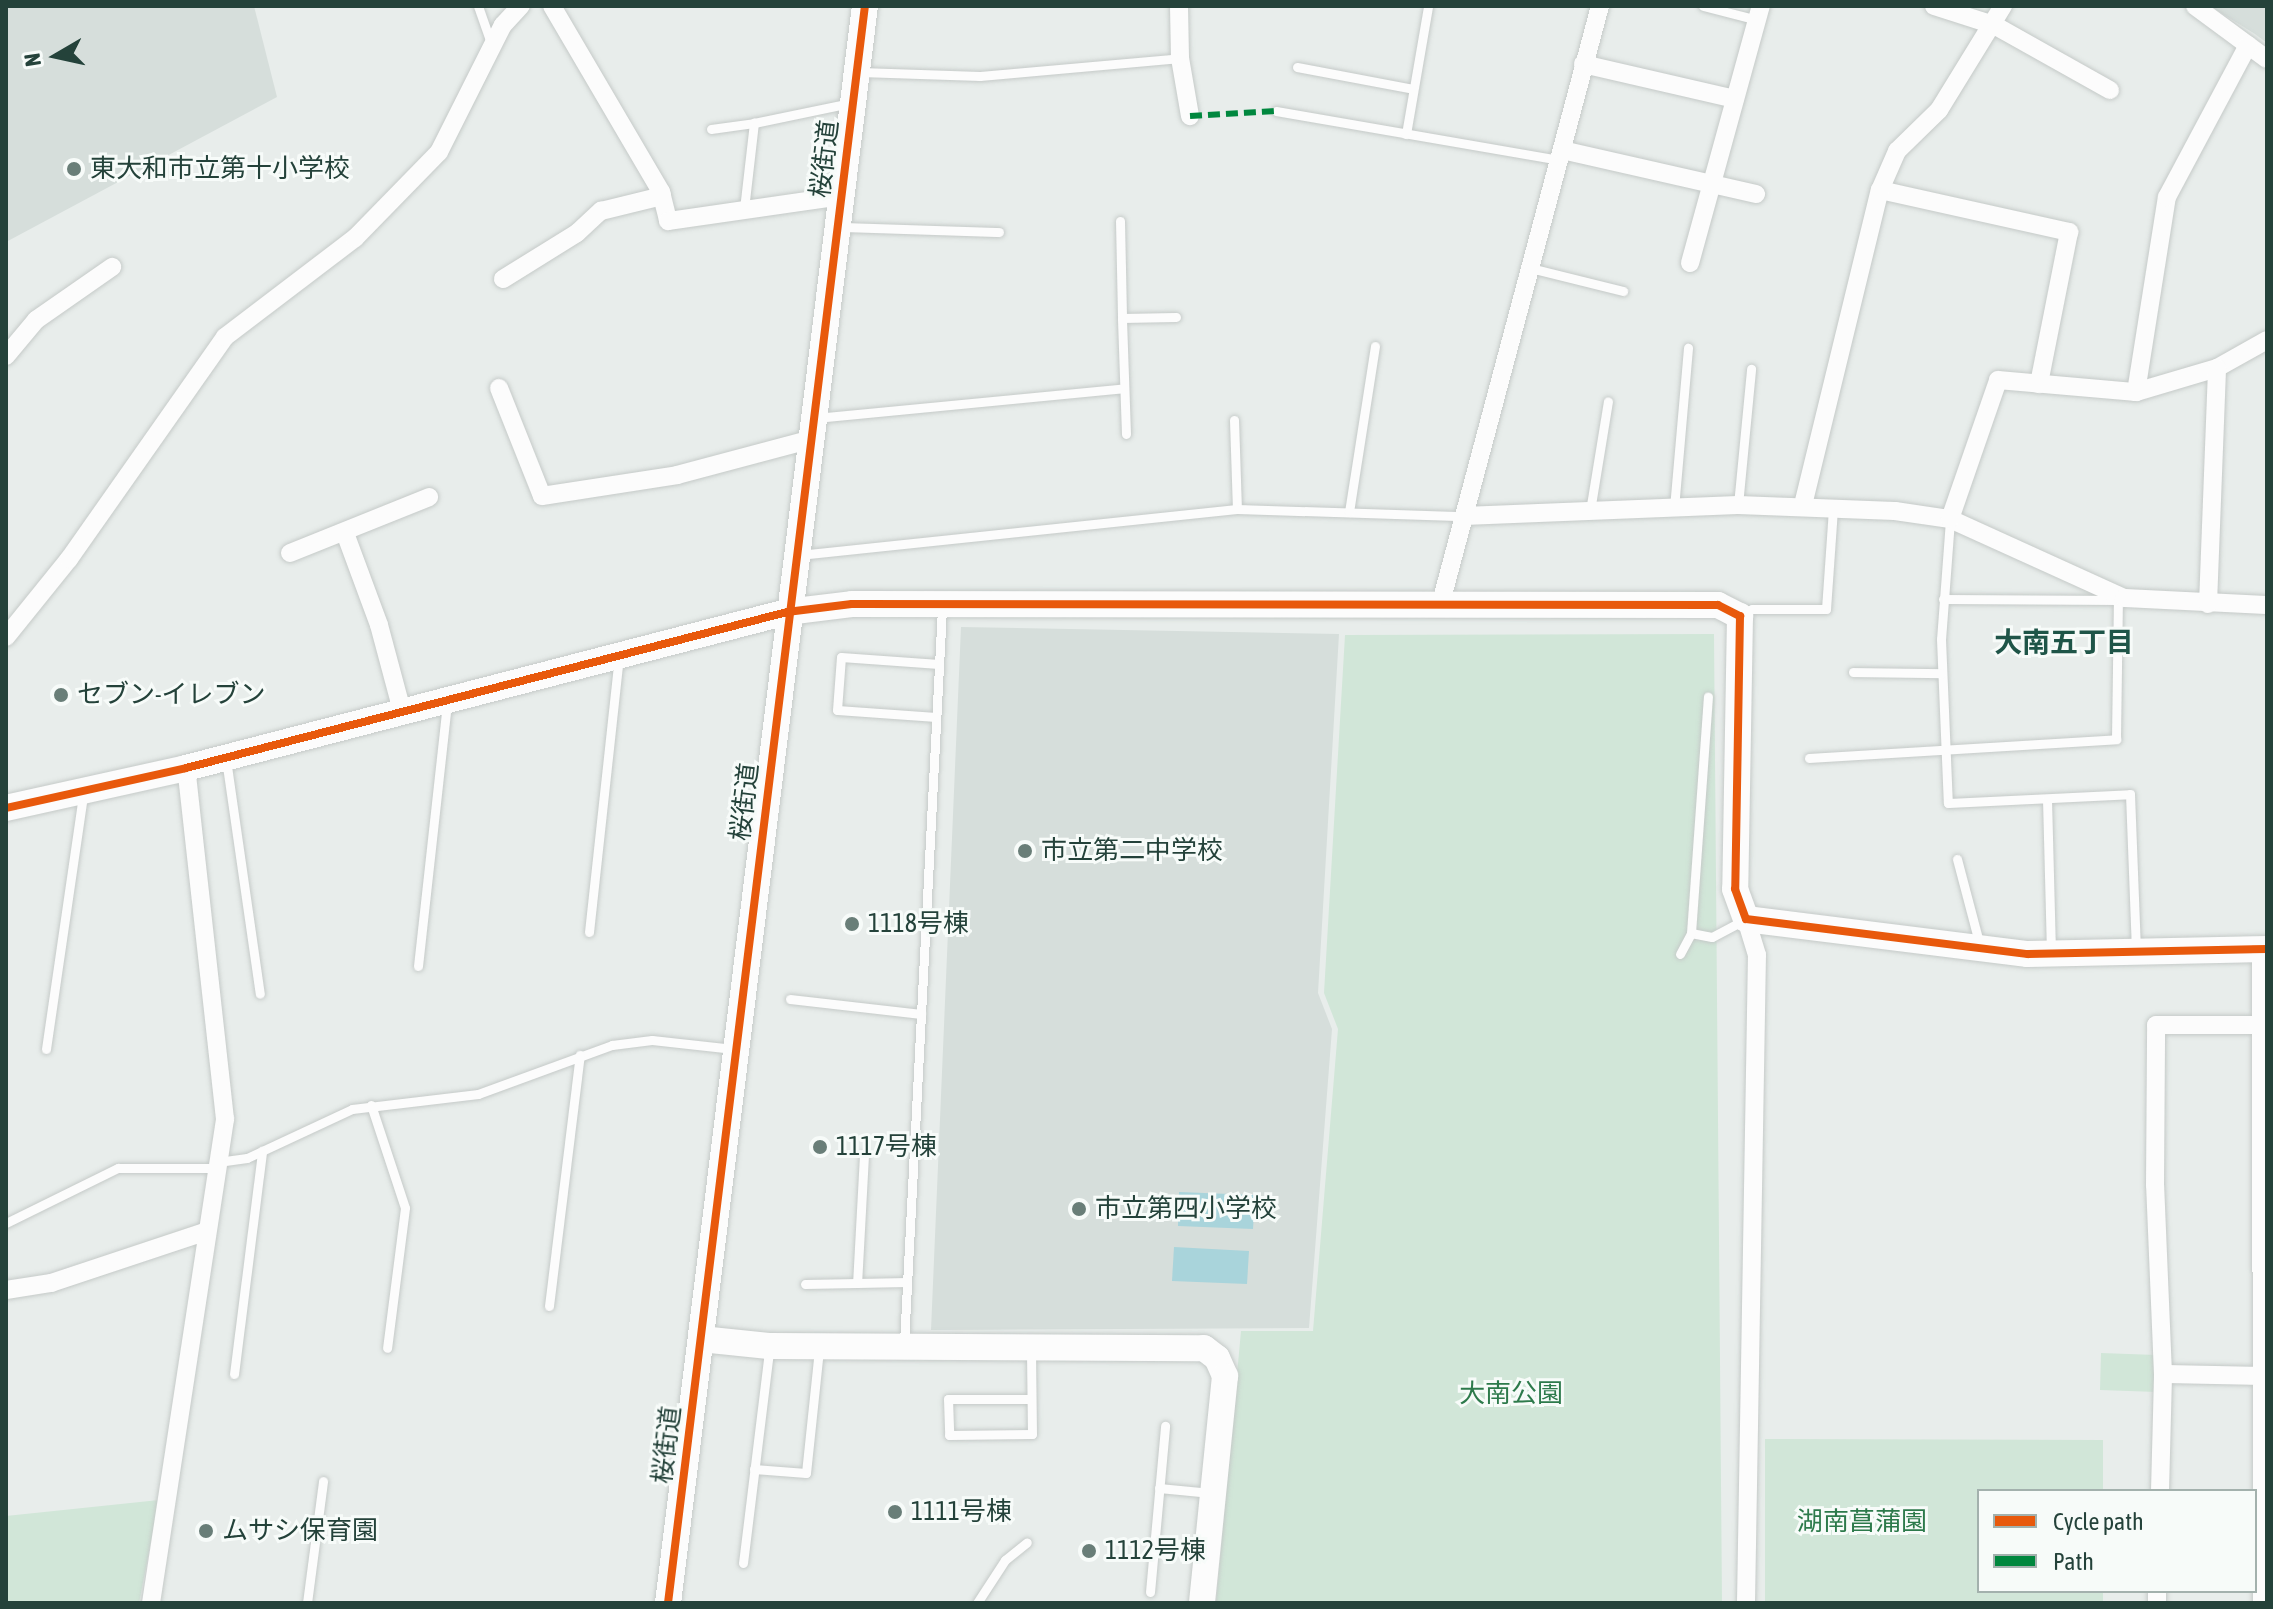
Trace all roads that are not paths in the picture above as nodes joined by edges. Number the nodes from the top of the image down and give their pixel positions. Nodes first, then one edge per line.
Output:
1 (478, 6) edge
2 (521, 6) edge
3 (552, 6) edge
4 (865, 6) edge
5 (1179, 6) edge
6 (1428, 6) edge
7 (1600, 6) edge
8 (1703, 6) edge
9 (1934, 6) edge
10 (2003, 6) edge
11 (2195, 6) edge
12 (1760, 13) edge
13 (1994, 25) junction
14 (2248, 45) junction
15 (492, 46) junction
16 (1180, 58) junction
17 (2267, 59) edge
18 (1583, 64) junction
19 (1297, 67) dead end
20 (857, 72) junction
21 (1413, 89) junction
22 (2110, 90) dead end
23 (1735, 99) junction
24 (853, 103) junction
25 (1276, 111) dead end
26 (1190, 116) dead end
27 (754, 123) junction
28 (711, 129) dead end
29 (1406, 134) junction
30 (1560, 155) junction
31 (1711, 182) junction
32 (1880, 190) junction
33 (1756, 194) dead end
34 (662, 196) junction
35 (841, 196) junction
36 (744, 209) junction
37 (1120, 221) dead end
38 (837, 227) junction
39 (999, 232) dead end
40 (1690, 263) dead end
41 (112, 267) dead end
42 (1530, 268) junction
43 (503, 279) dead end
44 (1623, 291) dead end
45 (1176, 317) dead end
46 (1122, 318) junction
47 (2267, 340) edge
48 (1375, 346) dead end
49 (1688, 348) dead end
50 (6, 356) edge
51 (2217, 368) junction
52 (1751, 369) dead end
53 (2039, 384) junction
54 (499, 388) dead end
55 (1124, 388) junction
56 (2136, 392) junction
57 (1608, 401) dead end
58 (1234, 420) dead end
59 (810, 429) junction
60 (1126, 434) dead end
61 (429, 497) dead end
62 (1738, 505) junction
63 (1803, 505) junction
64 (1833, 506) junction
65 (1674, 508) junction
66 (1237, 509) junction
67 (1590, 511) junction
68 (1349, 512) junction
69 (1464, 516) junction
70 (1950, 519) junction
71 (345, 533) junction
72 (290, 553) dead end
73 (794, 556) junction
74 (1943, 599) junction
75 (2121, 600) junction
76 (942, 602) junction
77 (2208, 604) junction
78 (2267, 605) edge
79 (1440, 606) junction
80 (787, 612) junction
81 (1740, 616) junction
82 (6, 637) edge
83 (619, 655) junction
84 (939, 664) junction
85 (1853, 672) dead end
86 (1941, 673) junction
87 (1708, 697) dead end
88 (447, 700) junction
89 (402, 711) junction
90 (936, 717) junction
91 (1946, 752) junction
92 (225, 758) junction
93 (1809, 758) dead end
94 (186, 768) junction
95 (83, 793) junction
96 (2047, 799) junction
97 (6, 808) edge
98 (1957, 859) dead end
99 (1746, 919) junction
100 (589, 932) dead end
101 (1691, 933) junction
102 (2264, 949) edge
103 (1981, 950) junction
104 (2136, 952) junction
105 (1680, 954) dead end
106 (2051, 955) junction
107 (418, 966) dead end
108 (260, 994) dead end
109 (790, 999) dead end
110 (921, 1014) junction
111 (2264, 1025) edge
112 (46, 1049) dead end
113 (737, 1050) junction
114 (580, 1055) junction
115 (371, 1105) junction
116 (262, 1151) junction
117 (864, 1155) dead end
118 (218, 1165) junction
119 (6, 1223) edge
120 (207, 1231) junction
121 (907, 1282) junction
122 (857, 1283) junction
123 (805, 1284) dead end
124 (6, 1290) edge
125 (549, 1306) dead end
126 (701, 1339) junction
127 (769, 1346) junction
128 (819, 1346) junction
129 (904, 1346) junction
130 (1031, 1346) junction
131 (387, 1348) dead end
132 (234, 1374) dead end
133 (2163, 1374) junction
134 (2263, 1376) edge
135 (1031, 1399) junction
136 (1165, 1426) dead end
137 (754, 1469) junction
138 (323, 1481) dead end
139 (1159, 1488) junction
140 (2160, 1489) edge
141 (1214, 1493) junction
142 (1027, 1542) dead end
143 (743, 1563) dead end
144 (1150, 1592) dead end
145 (151, 1603) edge
146 (307, 1603) edge
147 (668, 1603) edge
148 (977, 1603) edge
149 (1202, 1603) edge
150 (1746, 1603) edge
151 (2262, 1603) edge

1 - 15 lane
2 - 15 street
3 - 34 street
4 - 20 street, 桜街道
5 - 16 street
6 - 21 lane
7 - 18 street
8 - 12 lane
9 - 13 street
10 - 13 street
11 - 14 street
12 - 23 street
13 - 22 street
13 - 32 street
14 - 17 street
14 - 56 street
15 - 82 street
16 - 20 lane
16 - 26 street
18 - 23 street
18 - 30 street
19 - 21 lane
20 - 24 street, 桜街道
21 - 29 lane
23 - 31 street
24 - 27 lane
24 - 35 street, 桜街道
25 - 29 lane
27 - 28 lane
27 - 36 lane
29 - 30 lane
30 - 31 street
30 - 42 street
31 - 33 street
31 - 40 street
32 - 53 street
32 - 63 street
34 - 36 street
34 - 43 street
35 - 36 street
35 - 38 street, 桜街道
37 - 46 lane
38 - 39 lane
38 - 59 street, 桜街道
41 - 50 street
42 - 44 lane
42 - 69 street
45 - 46 lane
46 - 55 lane
47 - 51 street
48 - 68 lane
49 - 65 lane
51 - 56 street
51 - 77 street
52 - 62 lane
53 - 56 street
53 - 70 street
54 - 59 street
55 - 59 lane
55 - 60 lane
57 - 67 lane
58 - 66 lane
59 - 73 street, 桜街道
61 - 71 street
62 - 63 street
62 - 65 street
63 - 64 street
64 - 70 street
64 - 81 lane
65 - 67 street
66 - 68 lane
66 - 73 lane
67 - 69 street
68 - 69 lane
69 - 79 street
70 - 74 lane
70 - 75 street
71 - 72 street
71 - 89 street
73 - 80 street, 桜街道
74 - 75 lane
74 - 86 lane
75 - 77 street
75 - 91 lane
76 - 79 street
76 - 80 street
76 - 84 lane
77 - 78 street
79 - 81 street
80 - 83 street
80 - 113 street, 桜街道
81 - 99 street
83 - 88 street
83 - 100 lane
84 - 90 lane
84 - 90 lane
85 - 86 lane
86 - 91 lane
87 - 101 lane
88 - 89 street
88 - 107 lane
89 - 92 street
90 - 110 lane
91 - 93 lane
91 - 96 lane
92 - 94 street
92 - 108 lane
94 - 95 street
94 - 118 street
95 - 97 street
95 - 112 lane
96 - 104 lane
96 - 106 lane
98 - 103 lane
99 - 101 lane
99 - 103 street
99 - 150 street
101 - 105 lane
102 - 104 street
102 - 111 street
103 - 106 street
104 - 106 street
109 - 110 lane
110 - 121 lane
111 - 133 street
111 - 134 street
113 - 114 lane
113 - 126 street, 桜街道
114 - 115 lane
114 - 125 lane
115 - 116 lane
115 - 131 lane
116 - 118 lane
116 - 132 lane
117 - 122 lane
118 - 119 lane
118 - 120 street
120 - 124 street
120 - 145 street
121 - 122 lane
121 - 129 lane
122 - 123 lane
126 - 127 street
126 - 147 street, 桜街道
127 - 128 street
127 - 137 lane
128 - 129 street
128 - 137 lane
129 - 130 street
130 - 135 lane
130 - 141 street
133 - 134 street
133 - 140 street
134 - 151 street
135 - 135 lane
136 - 139 lane
137 - 143 lane
138 - 146 lane
139 - 141 lane
139 - 144 lane
141 - 149 street
142 - 148 lane

